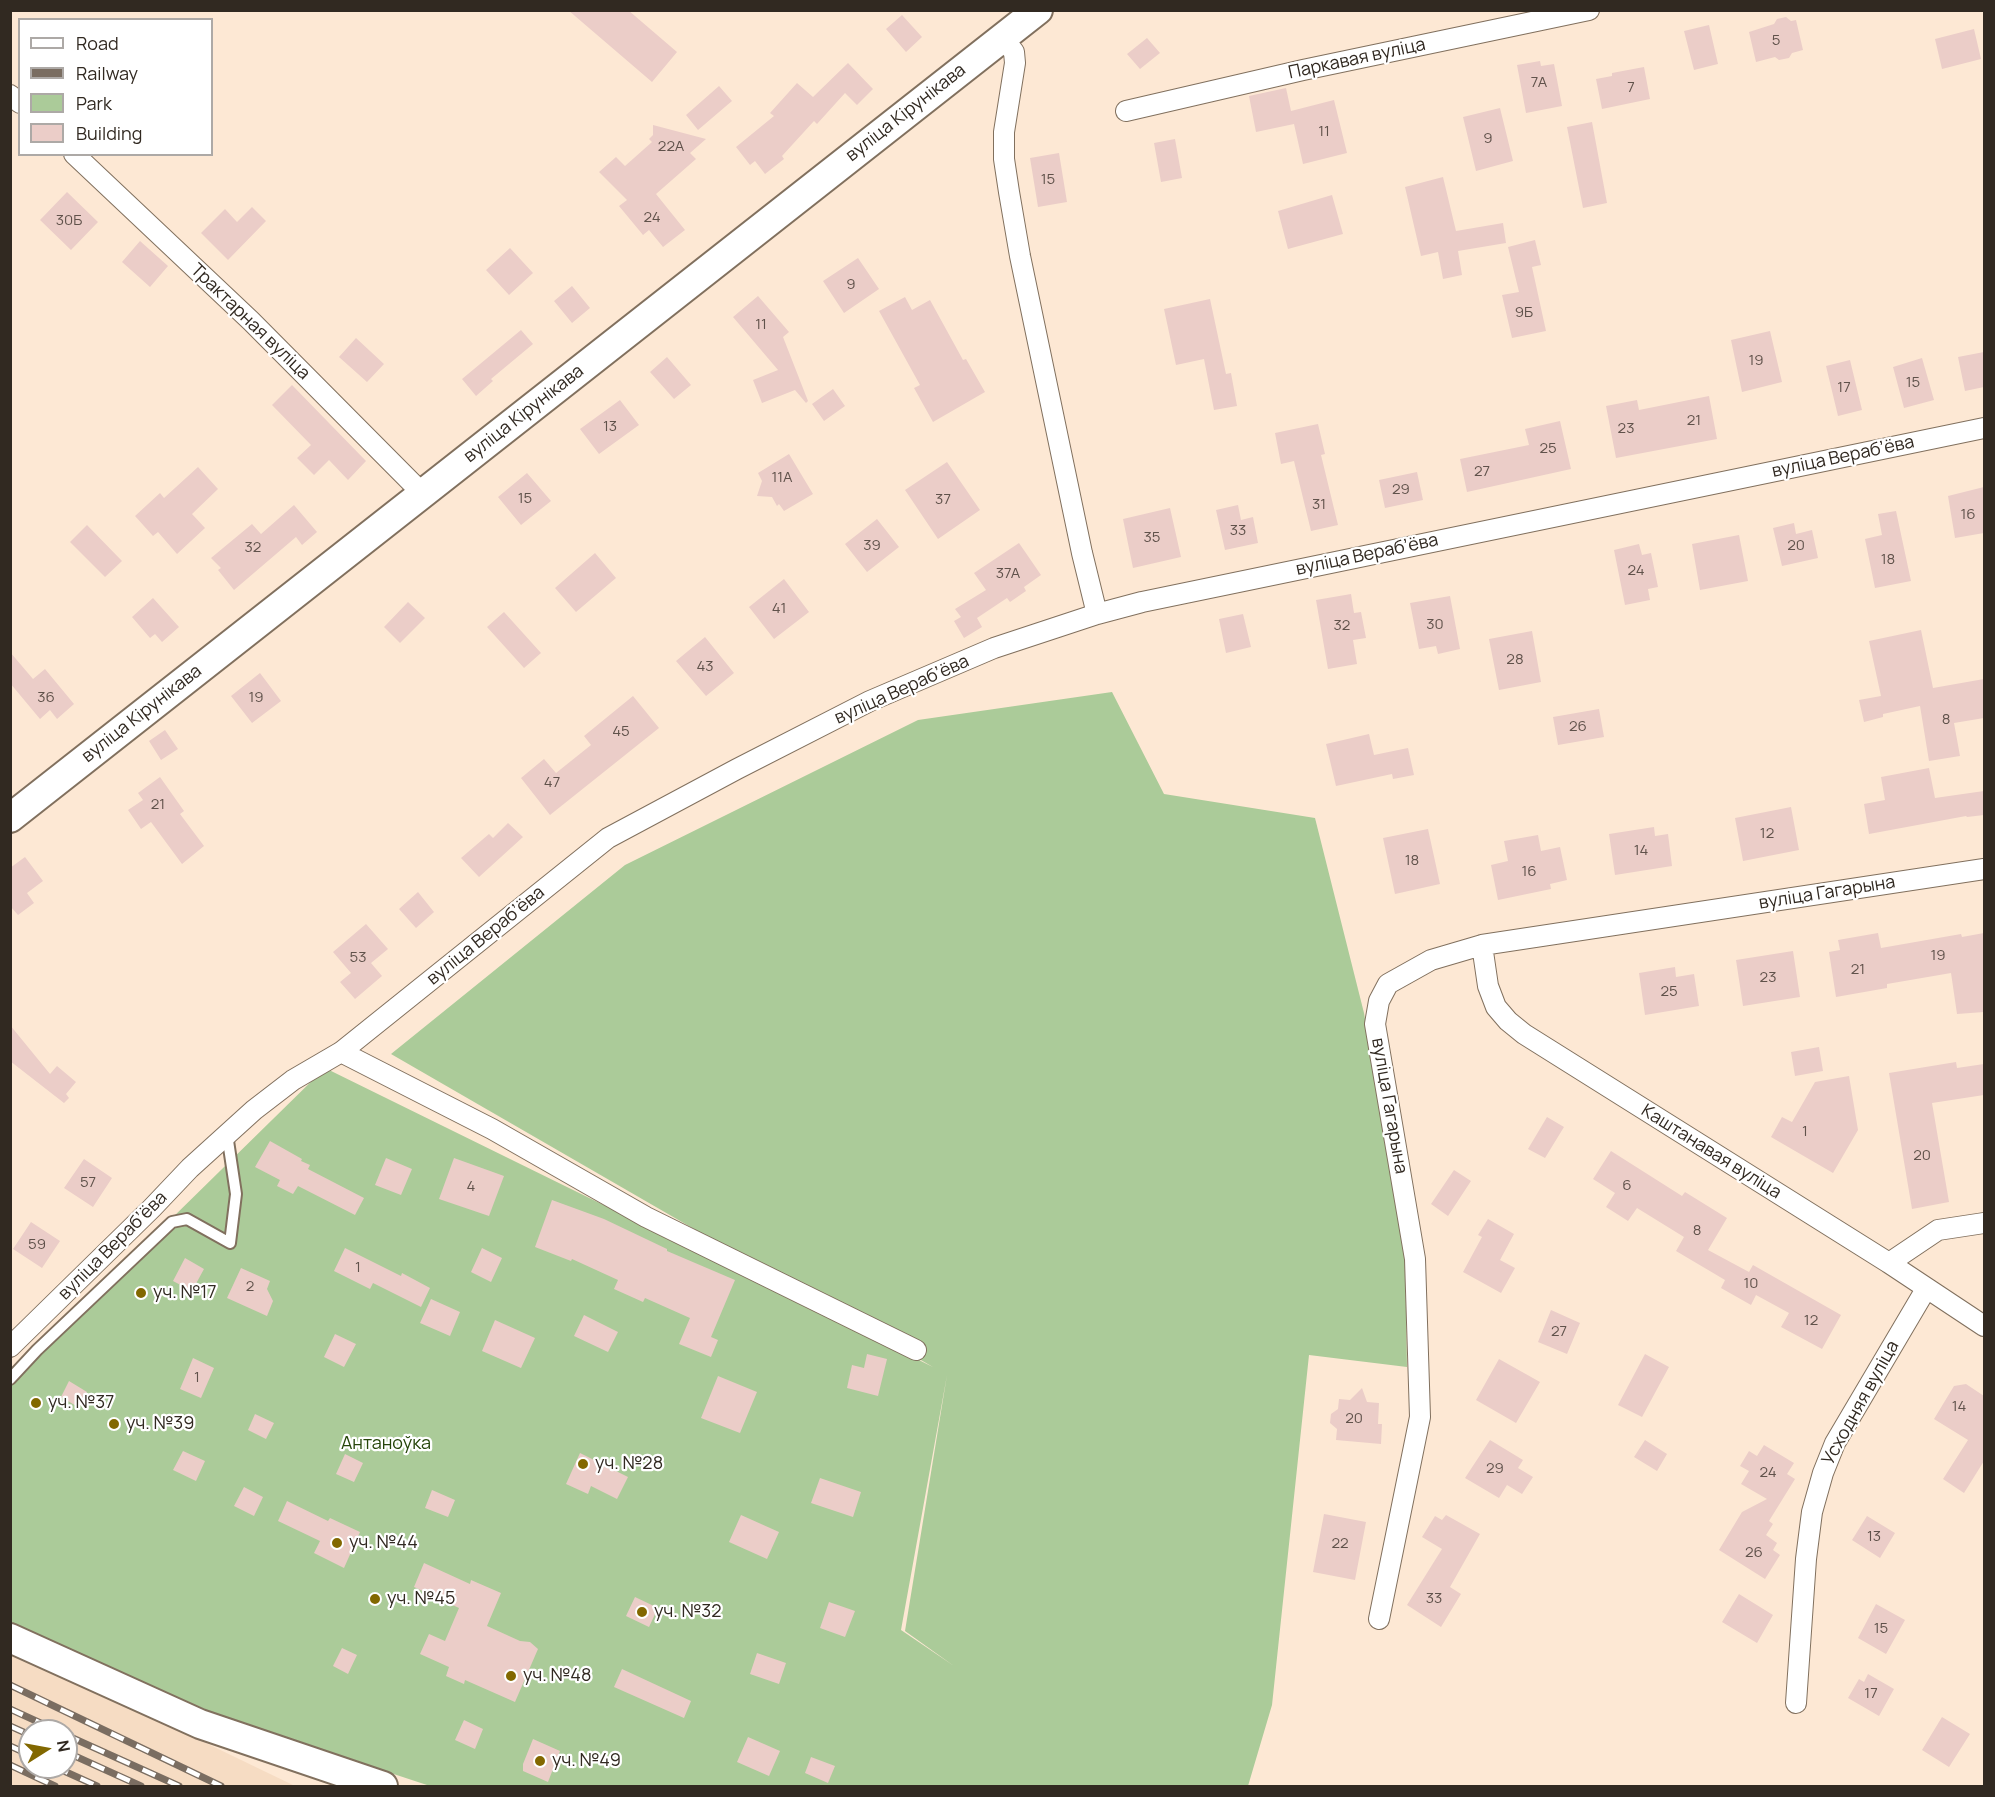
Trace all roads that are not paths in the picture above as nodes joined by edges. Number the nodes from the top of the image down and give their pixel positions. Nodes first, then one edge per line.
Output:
1 (1038, 10) edge
2 (1589, 10) edge
3 (1003, 38) junction
4 (1126, 111) dead end
5 (76, 156) edge
6 (1984, 428) edge
7 (423, 494) junction
8 (1097, 614) junction
9 (10, 818) edge
10 (1984, 869) edge
11 (1482, 945) junction
12 (340, 1052) junction
13 (226, 1134) junction
14 (1984, 1224) edge
15 (1889, 1263) junction
16 (1926, 1289) junction
17 (1984, 1326) edge
18 (10, 1347) edge
19 (916, 1350) dead end
20 (10, 1379) edge
21 (1379, 1619) dead end
22 (10, 1638) edge
23 (1796, 1703) dead end
24 (383, 1786) edge

1 - 3 street, вуліца Кірунікава
2 - 4 street, Паркавая вуліца
3 - 7 street, вуліца Кірунікава
3 - 8 street
5 - 7 street, Трактарная вуліца
6 - 8 street, вуліца Верабʼёва
7 - 9 street, вуліца Кірунікава
8 - 12 street, вуліца Верабʼёва
10 - 11 street, вуліца Гагарына
11 - 15 street, Каштанавая вуліца
11 - 21 street, вуліца Гагарына
12 - 13 street, вуліца Верабʼёва
12 - 19 street
13 - 18 street, вуліца Верабʼёва
13 - 20 lane
14 - 15 street
15 - 16 street, Каштанавая вуліца
16 - 17 street, Каштанавая вуліца
16 - 23 street, Усходняя вуліца
22 - 24 street

